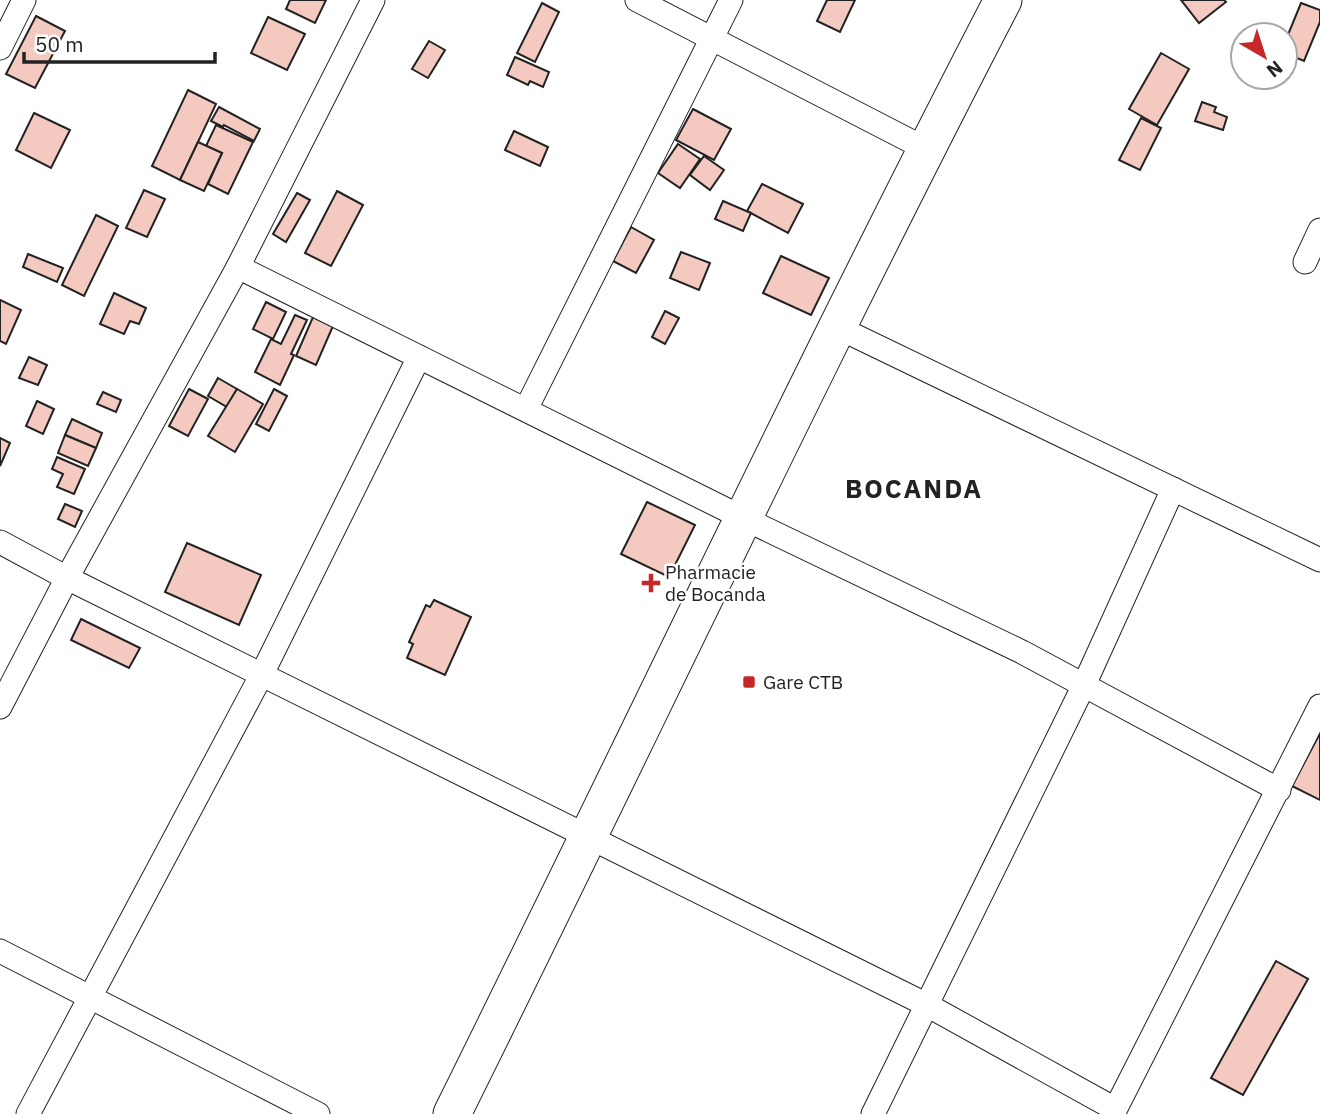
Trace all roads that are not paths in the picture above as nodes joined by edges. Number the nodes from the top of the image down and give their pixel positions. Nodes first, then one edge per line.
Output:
1 (24, 0) edge
2 (373, 0) edge
3 (637, 0) edge
4 (731, 0) edge
5 (1003, 0) edge
6 (712, 38) junction
7 (0, 48) edge
8 (926, 149) junction
9 (1320, 230) edge
10 (1305, 262) dead end
11 (238, 267) junction
12 (837, 327) junction
13 (419, 358) junction
14 (526, 409) junction
15 (1173, 489) junction
16 (743, 518) junction
17 (0, 542) edge
18 (1320, 560) edge
19 (66, 578) junction
20 (262, 674) junction
21 (1084, 685) junction
22 (1320, 706) edge
23 (0, 707) edge
24 (1279, 790) junction
25 (589, 838) junction
26 (0, 951) edge
27 (91, 996) junction
28 (927, 1005) junction
29 (1114, 1112) edge
30 (28, 1114) edge
31 (318, 1114) edge
32 (452, 1114) edge
33 (873, 1114) edge

1 - 7 street
2 - 11 street
3 - 6 street
4 - 6 street
5 - 8 main road
6 - 8 street
6 - 14 street
8 - 12 main road
9 - 10 street
11 - 13 street
11 - 19 street
12 - 15 street
12 - 16 main road
13 - 14 street
13 - 20 street
14 - 16 street
15 - 18 street
15 - 21 street
16 - 21 street
16 - 25 main road
17 - 19 street
19 - 20 street
19 - 23 street
20 - 25 street
20 - 27 street
21 - 24 street
21 - 28 street
22 - 24 street
24 - 29 street
25 - 28 street
25 - 32 main road
26 - 27 street
27 - 30 street
27 - 31 street
28 - 29 street
28 - 33 street

